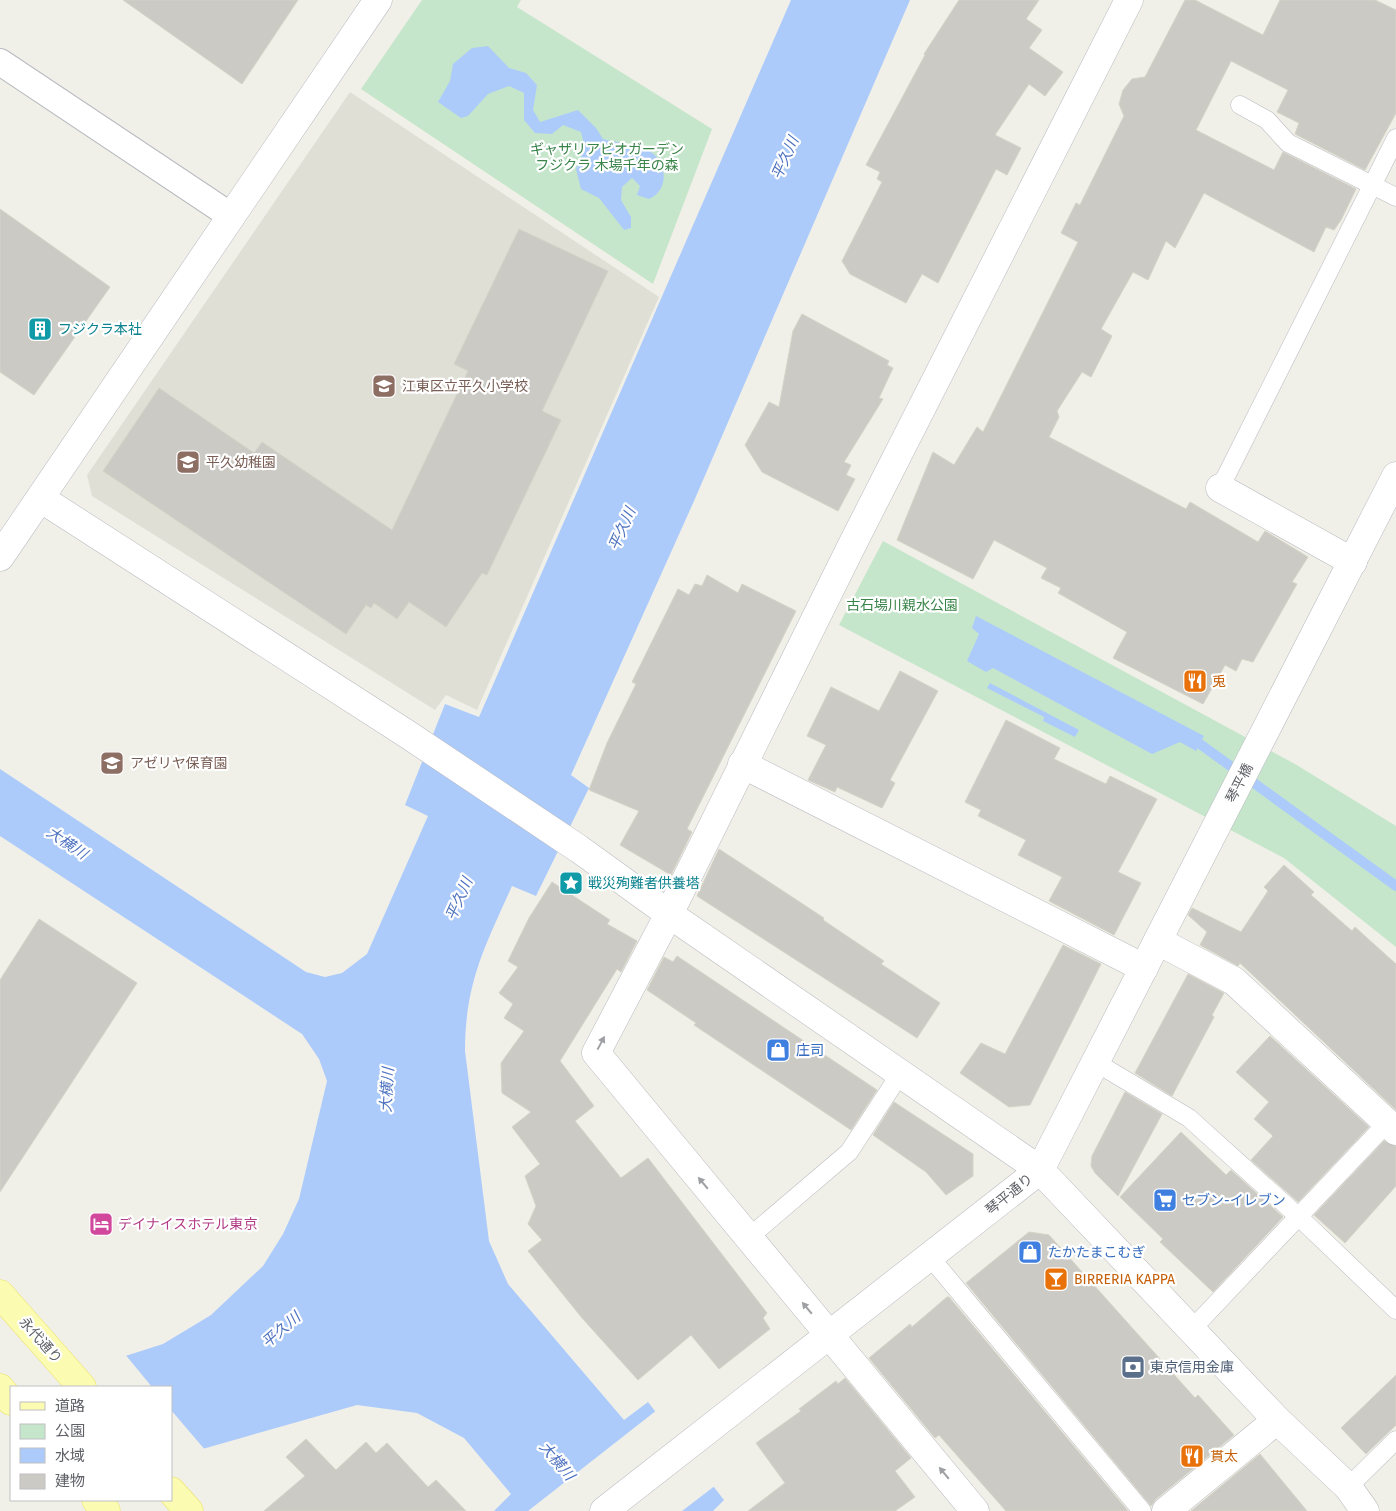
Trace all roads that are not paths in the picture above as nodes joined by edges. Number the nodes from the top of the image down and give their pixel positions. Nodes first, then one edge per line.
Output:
1 (378, 0) edge
2 (1129, 0) edge
3 (0, 62) edge
4 (1240, 105) dead end
5 (1396, 138) edge
6 (1372, 185) junction
7 (1396, 197) edge
8 (231, 216) junction
9 (1396, 476) edge
10 (1220, 488) joint
11 (40, 498) junction
12 (0, 557) edge
13 (1353, 562) junction
14 (742, 764) junction
15 (1217, 827) joint
16 (669, 914) junction
17 (1158, 941) junction
18 (1144, 968) junction
19 (1095, 1062) junction
20 (900, 1074) junction
21 (1391, 1127) edge
22 (1040, 1170) junction
23 (1300, 1218) junction
24 (748, 1238) junction
25 (930, 1257) junction
26 (0, 1294) edge
27 (1396, 1310) edge
28 (1192, 1329) junction
29 (828, 1334) junction
30 (81, 1386) edge
31 (1277, 1420) junction
32 (1396, 1440) edge
33 (1348, 1487) junction
34 (172, 1492) edge
35 (97, 1501) edge
36 (106, 1511) edge
37 (189, 1511) edge
38 (604, 1511) edge
39 (975, 1511) edge
40 (1142, 1511) edge
41 (1166, 1511) edge
42 (1365, 1511) edge

1 - 8 street
2 - 14 street
3 - 8 street
4 - 6 lane
5 - 6 lane
6 - 7 lane
6 - 10 lane
8 - 11 street
9 - 13 street, 琴平橋
10 - 13 street
11 - 12 street
11 - 16 street
13 - 15 street, 琴平橋
14 - 16 street
14 - 18 street
15 - 17 street, 琴平通り
16 - 20 street
24 -> 16 street
17 - 18 street, 琴平通り
17 - 21 street
18 - 19 street, 琴平通り
19 - 22 street, 琴平通り
19 - 23 lane
20 - 22 street
20 - 24 lane
21 - 23 lane
22 - 25 street, 琴平通り
22 - 28 street
23 - 27 lane
23 - 28 lane
29 -> 24 street
25 - 29 street, 琴平通り
25 - 40 lane
26 - 30 main road, 永代通り
28 - 31 street
29 - 38 street, 琴平通り
39 -> 29 street
31 - 33 street
31 - 41 street
32 - 33 lane
33 - 42 street
34 - 37 main road
35 - 36 main road

